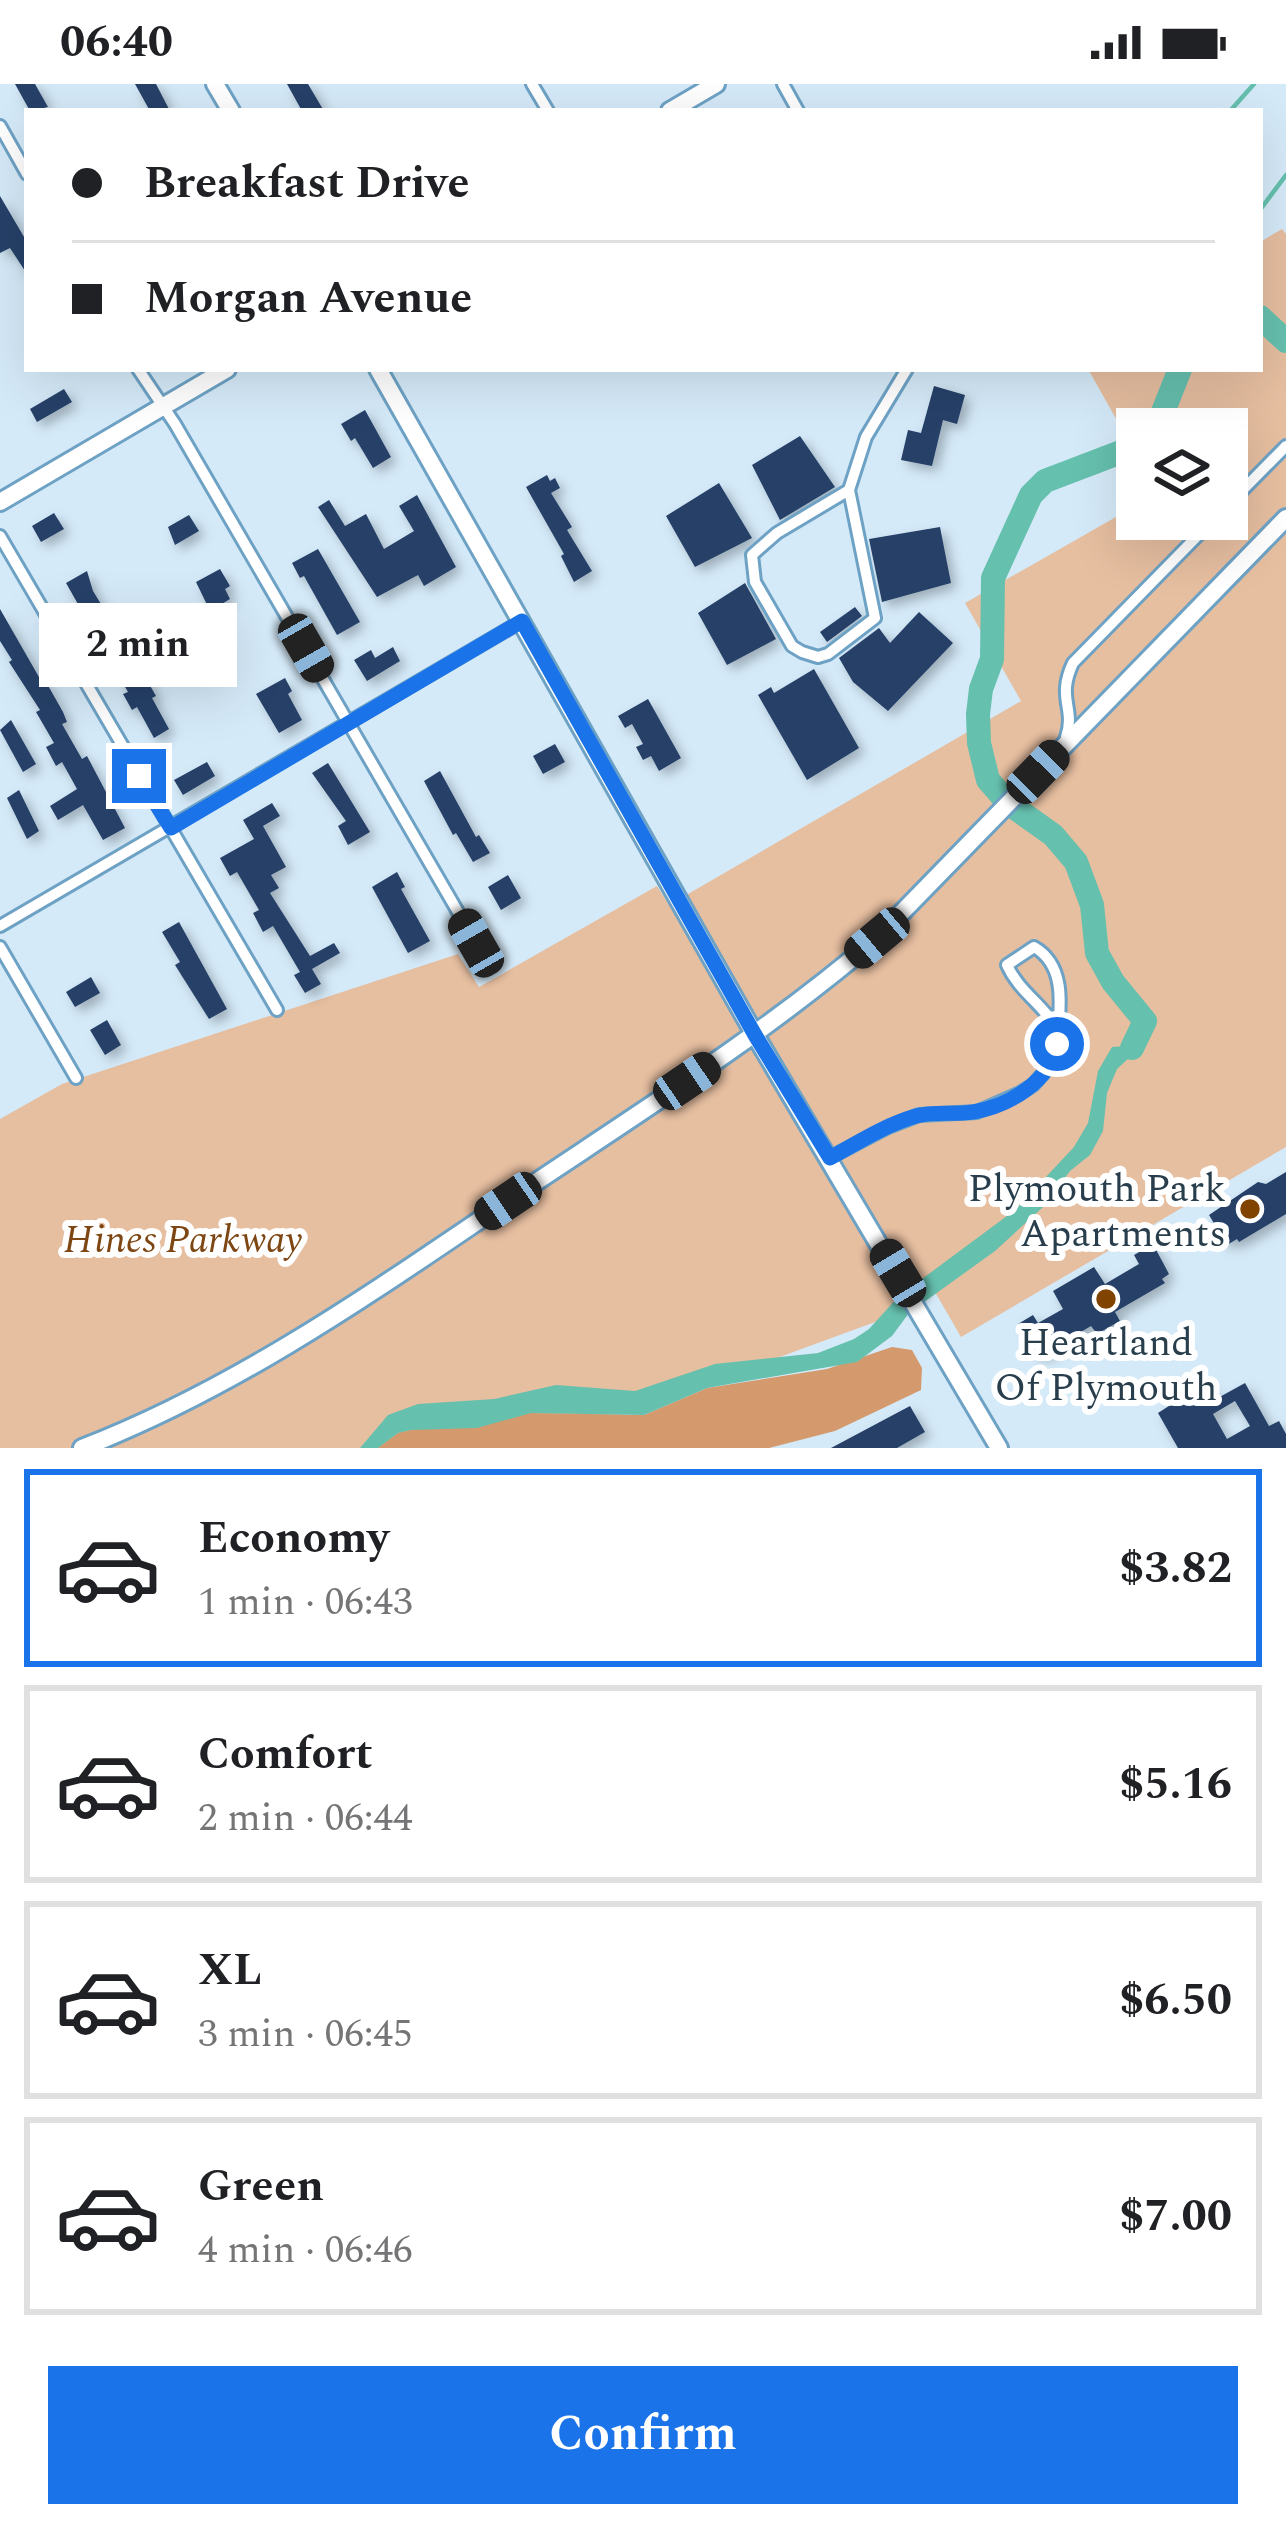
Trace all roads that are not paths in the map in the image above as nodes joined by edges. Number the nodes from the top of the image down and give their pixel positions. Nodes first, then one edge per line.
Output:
1 (716, 84) edge
2 (675, 108) edge
3 (0, 126) edge
4 (24, 169) edge
5 (141, 372) edge
6 (222, 372) edge
7 (380, 372) edge
8 (905, 372) edge
9 (162, 407) junction
10 (1286, 446) edge
11 (1248, 485) edge
12 (848, 490) junction
13 (0, 502) edge
14 (1286, 518) edge
15 (0, 536) edge
16 (1193, 540) edge
17 (522, 621) junction
18 (349, 723) junction
19 (1059, 750) junction
20 (171, 828) junction
21 (0, 926) edge
22 (476, 943) dead end
23 (0, 947) edge
24 (277, 1010) dead end
25 (1058, 1030) junction
26 (755, 1035) junction
27 (76, 1078) dead end
28 (830, 1158) junction
29 (82, 1448) edge
30 (999, 1448) edge

1 - 2 street
3 - 4 street
5 - 9 street
6 - 9 street
7 - 17 street
8 - 12 street
9 - 13 street
9 - 18 street
10 - 11 street
12 - 12 street
14 - 19 street
15 - 20 street
16 - 19 street
17 - 18 street
17 - 26 street
18 - 20 street
18 - 22 street
19 - 26 street
20 - 21 street
20 - 24 street
23 - 27 street
25 - 25 street
25 - 28 street
26 - 28 street
26 - 29 street
28 - 30 street

